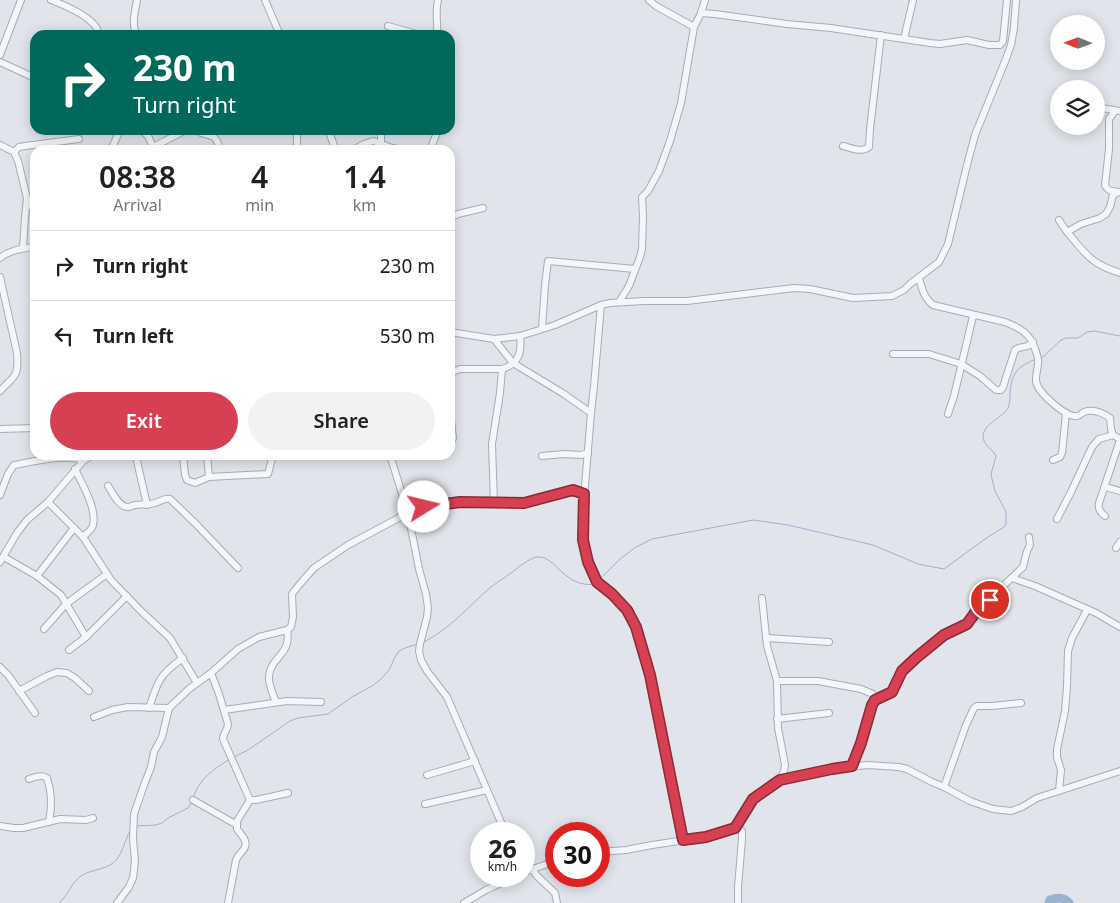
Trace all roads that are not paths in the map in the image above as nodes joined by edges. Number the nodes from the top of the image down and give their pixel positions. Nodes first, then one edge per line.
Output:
1 (21, 0) edge
2 (51, 0) edge
3 (137, 0) edge
4 (265, 0) edge
5 (438, 0) edge
6 (649, 0) edge
7 (705, 0) edge
8 (913, 0) edge
9 (1007, 0) edge
10 (1016, 0) edge
11 (655, 3) edge
12 (701, 14) junction
13 (388, 26) dead end
14 (694, 27) junction
15 (97, 30) edge
16 (134, 30) edge
17 (278, 30) edge
18 (399, 30) edge
19 (438, 30) edge
20 (881, 35) junction
21 (904, 39) junction
22 (0, 55) edge
23 (0, 62) edge
24 (30, 76) edge
25 (1105, 109) edge
26 (1118, 111) edge
27 (178, 135) edge
28 (210, 135) edge
29 (381, 135) edge
30 (79, 139) dead end
31 (381, 144) joint
32 (0, 145) edge
33 (30, 145) edge
34 (33, 145) edge
35 (161, 145) edge
36 (219, 145) edge
37 (362, 145) edge
38 (843, 146) dead end
39 (14, 152) junction
40 (1120, 192) edge
41 (27, 198) junction
42 (30, 204) edge
43 (483, 208) dead end
44 (455, 216) edge
45 (1059, 220) dead end
46 (1067, 232) junction
47 (30, 247) edge
48 (23, 248) junction
49 (0, 258) edge
50 (635, 269) junction
51 (1120, 273) edge
52 (0, 277) edge
53 (919, 278) junction
54 (620, 302) junction
55 (601, 305) junction
56 (974, 316) junction
57 (542, 328) junction
58 (455, 333) edge
59 (520, 336) junction
60 (494, 339) junction
61 (1033, 342) junction
62 (893, 354) dead end
63 (513, 363) junction
64 (961, 364) junction
65 (502, 369) junction
66 (455, 371) edge
67 (0, 391) edge
68 (591, 413) junction
69 (1066, 413) junction
70 (948, 414) dead end
71 (30, 427) edge
72 (0, 429) edge
73 (1113, 435) junction
74 (1120, 439) edge
75 (588, 453) junction
76 (542, 456) dead end
77 (48, 460) edge
78 (78, 460) edge
79 (137, 460) edge
80 (184, 460) edge
81 (207, 460) edge
82 (272, 460) edge
83 (392, 460) edge
84 (1053, 460) dead end
85 (75, 469) junction
86 (209, 477) junction
87 (108, 486) dead end
88 (1105, 487) junction
89 (1120, 491) edge
90 (584, 494) junction
91 (0, 495) edge
92 (48, 502) junction
93 (494, 503) junction
94 (147, 505) junction
95 (408, 512) junction
96 (1105, 516) dead end
97 (1056, 519) dead end
98 (74, 528) junction
99 (83, 537) junction
100 (1029, 537) dead end
101 (1120, 542) edge
102 (1116, 548) dead end
103 (3, 555) edge
104 (238, 568) dead end
105 (107, 574) junction
106 (37, 576) junction
107 (1012, 578) junction
108 (127, 596) junction
109 (762, 598) dead end
110 (66, 604) junction
111 (1087, 610) junction
112 (1120, 627) edge
113 (44, 629) dead end
114 (287, 630) junction
115 (86, 637) junction
116 (767, 638) junction
117 (830, 642) dead end
118 (69, 650) dead end
119 (183, 658) junction
120 (0, 667) edge
121 (211, 673) junction
122 (777, 681) junction
123 (197, 683) junction
124 (19, 691) junction
125 (89, 691) dead end
126 (875, 700) junction
127 (276, 702) junction
128 (321, 702) dead end
129 (1021, 703) dead end
130 (149, 708) junction
131 (169, 708) junction
132 (224, 710) junction
133 (35, 713) dead end
134 (829, 713) dead end
135 (94, 716) dead end
136 (777, 719) junction
137 (475, 761) junction
138 (852, 766) junction
139 (1120, 771) edge
140 (427, 775) dead end
141 (29, 778) dead end
142 (780, 780) junction
143 (944, 787) junction
144 (487, 790) junction
145 (1059, 791) junction
146 (288, 793) dead end
147 (193, 800) dead end
148 (250, 800) junction
149 (425, 804) dead end
150 (93, 818) dead end
151 (49, 822) junction
152 (501, 822) edge
153 (236, 825) junction
154 (0, 826) edge
155 (735, 828) junction
156 (683, 840) junction
157 (610, 851) edge
158 (535, 873) edge
159 (492, 887) edge
160 (117, 903) edge
161 (228, 903) edge
162 (464, 903) edge
163 (557, 903) edge
164 (738, 903) edge

1 - 22 street
2 - 15 street
3 - 16 street
4 - 17 street
5 - 19 street
6 - 11 street
7 - 12 street
8 - 21 street
9 - 21 street
10 - 53 street
11 - 14 street
12 - 14 street
12 - 20 street
13 - 18 street
14 - 50 street
20 - 21 street
20 - 38 street
23 - 24 street
25 - 26 street
26 - 40 street
27 - 35 street
28 - 36 street
29 - 31 street
30 - 34 street
31 - 37 street
32 - 39 street
33 - 39 street
39 - 41 street
40 - 46 street
41 - 42 street
41 - 48 street
43 - 44 street
45 - 46 street
46 - 51 street
47 - 48 street
48 - 49 street
50 - 54 street
50 - 57 street
52 - 67 street
53 - 54 street
53 - 56 street
54 - 55 street
55 - 57 street
55 - 68 street
56 - 61 street
56 - 64 street
57 - 59 street
58 - 60 street
59 - 60 street
59 - 63 street
60 - 63 street
61 - 64 street
61 - 69 street
62 - 64 street
63 - 65 street
63 - 68 street
64 - 70 street
65 - 66 street
65 - 93 street
68 - 75 street
69 - 73 street
69 - 84 street
71 - 72 street
73 - 74 street
73 - 97 street
74 - 88 street
75 - 76 street
75 - 90 street
77 - 91 street
78 - 85 street
79 - 94 street
80 - 86 street
81 - 86 street
82 - 86 street
83 - 95 street
85 - 92 street
85 - 99 street
87 - 94 street
88 - 89 street
88 - 96 street
90 - 93 street
90 - 156 street
92 - 98 street
92 - 103 street
93 - 95 street
94 - 104 street
95 - 114 street
95 - 137 street
98 - 99 street
98 - 106 street
99 - 105 street
100 - 107 street
101 - 102 street
103 - 106 street
105 - 108 street
105 - 110 street
106 - 110 street
107 - 111 street
107 - 126 street
108 - 115 street
108 - 119 street
109 - 116 street
110 - 113 street
110 - 115 street
111 - 112 street
111 - 145 street
114 - 121 street
114 - 127 street
115 - 118 street
116 - 117 street
116 - 122 street
119 - 123 street
119 - 130 street
120 - 124 street
121 - 123 street
121 - 132 street
122 - 126 street
122 - 136 street
123 - 131 street
124 - 125 street
124 - 133 street
126 - 138 street
127 - 128 street
127 - 132 street
129 - 143 street
130 - 131 street
130 - 135 street
131 - 160 street
132 - 148 street
134 - 136 street
136 - 142 street
137 - 140 street
137 - 144 street
138 - 142 street
138 - 143 street
139 - 145 street
141 - 151 street
142 - 155 street
143 - 145 street
144 - 149 street
144 - 152 street
146 - 148 street
147 - 153 street
148 - 153 street
150 - 151 street
151 - 154 street
153 - 161 street
155 - 156 street
155 - 164 street
156 - 157 street
158 - 163 street
159 - 162 street

